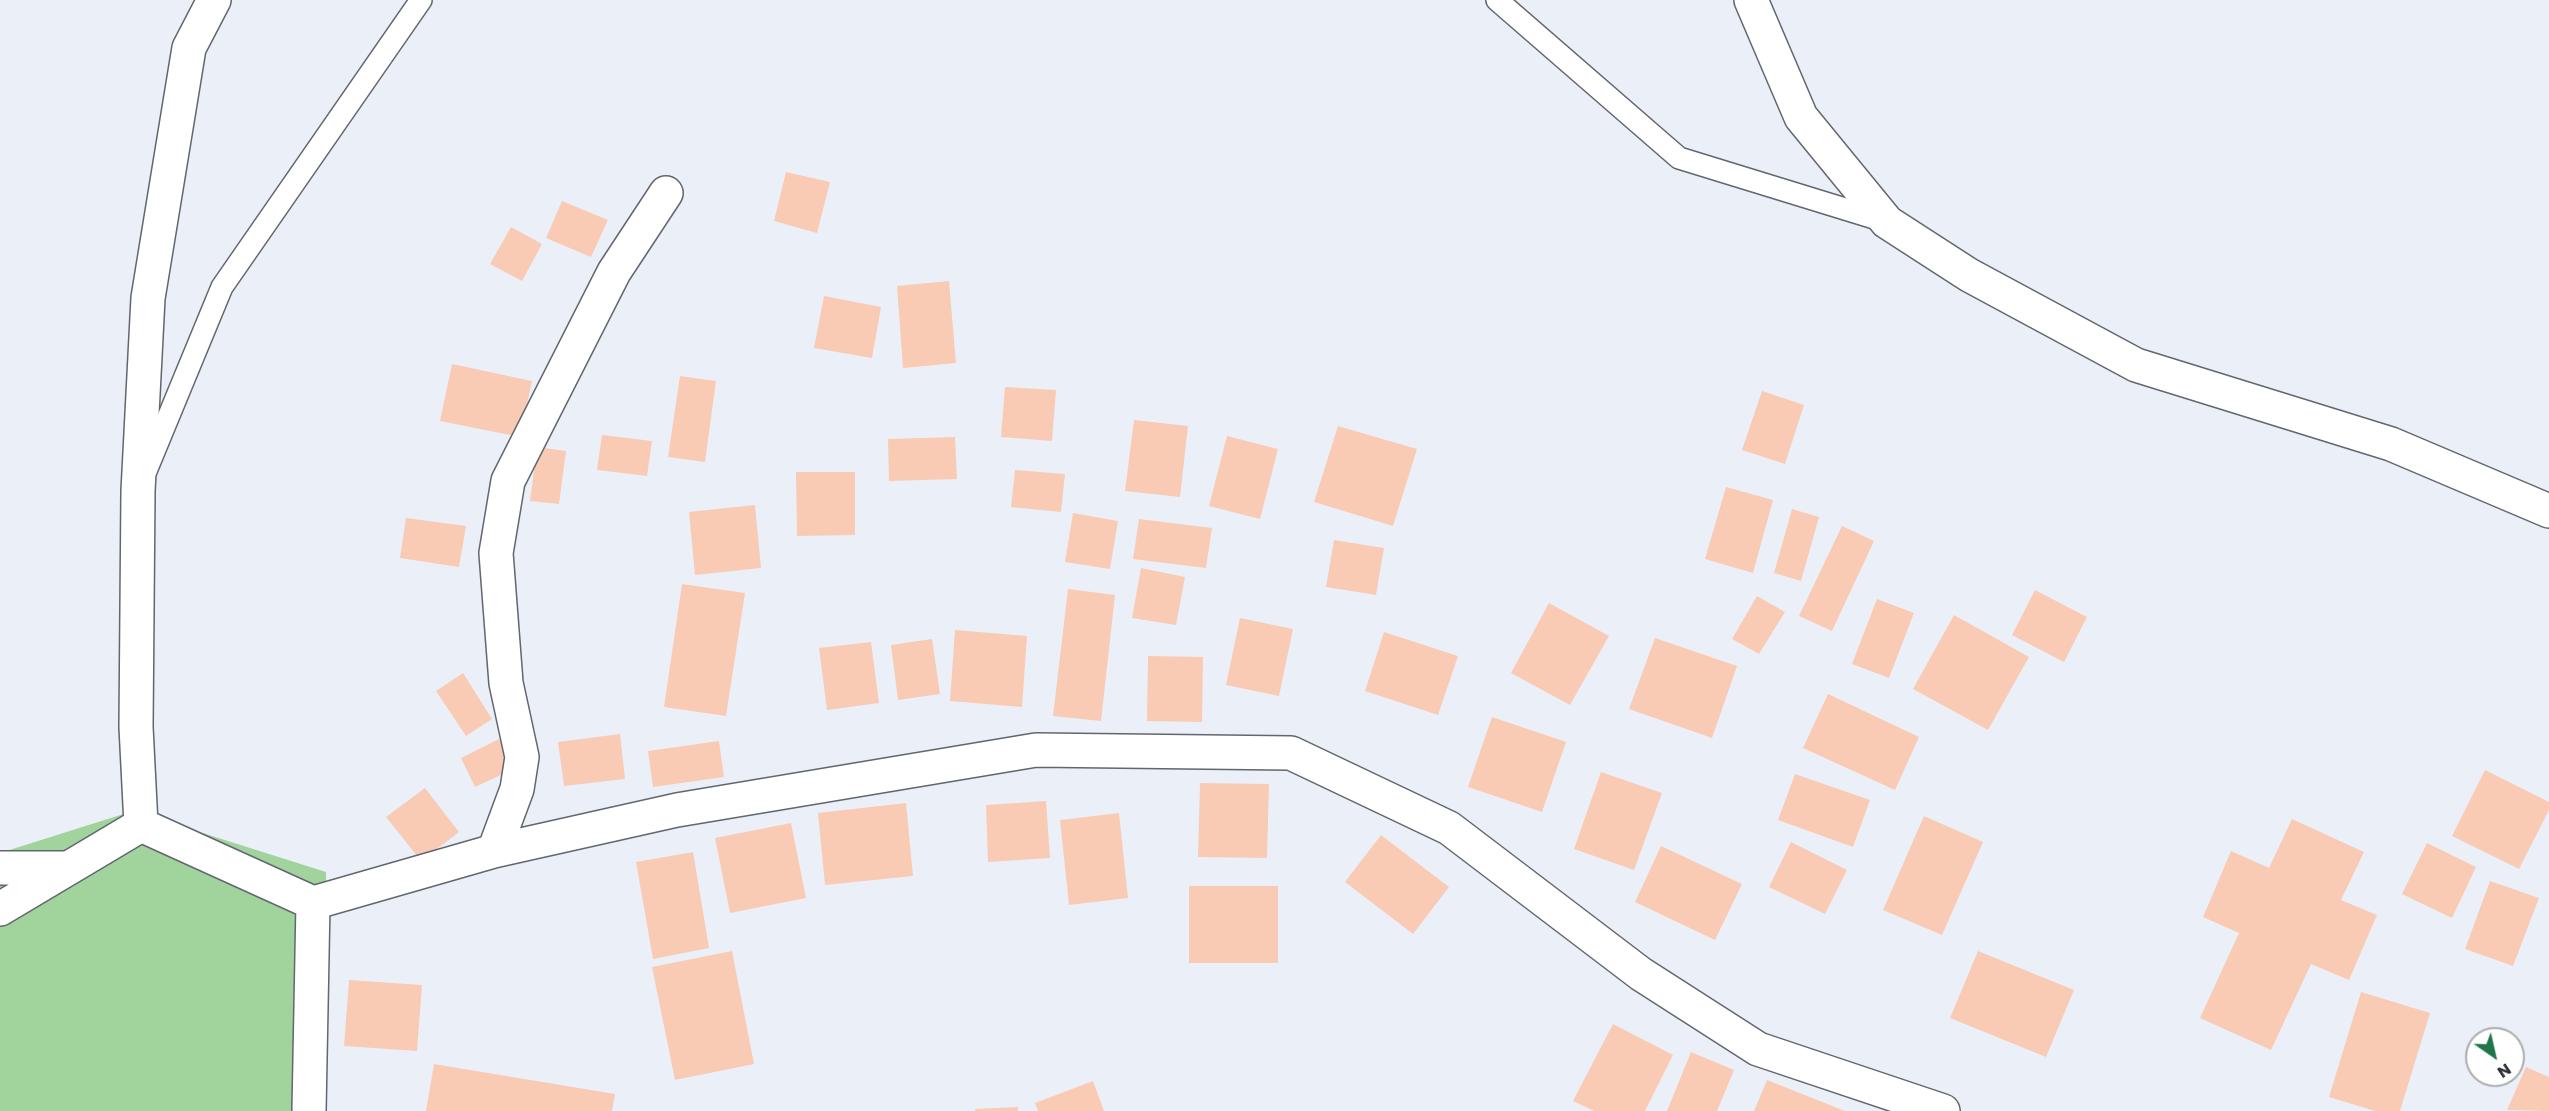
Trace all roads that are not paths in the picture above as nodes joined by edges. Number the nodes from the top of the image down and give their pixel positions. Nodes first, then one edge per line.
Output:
1 (214, 0) edge
2 (421, 0) edge
3 (1497, 0) edge
4 (1751, 0) edge
5 (666, 193) dead end
6 (1887, 222) junction
7 (138, 491) junction
8 (2549, 511) edge
9 (141, 825) junction
10 (494, 851) junction
11 (0, 868) edge
12 (69, 868) junction
13 (313, 903) junction
14 (0, 909) edge
15 (309, 1111) edge
16 (1943, 1111) edge

1 - 7 street
2 - 7 lane
3 - 6 lane
4 - 6 street
5 - 10 street
6 - 8 street
7 - 9 street
9 - 12 street
9 - 13 street
10 - 13 street
10 - 16 street
11 - 12 street
12 - 14 street
13 - 15 street

